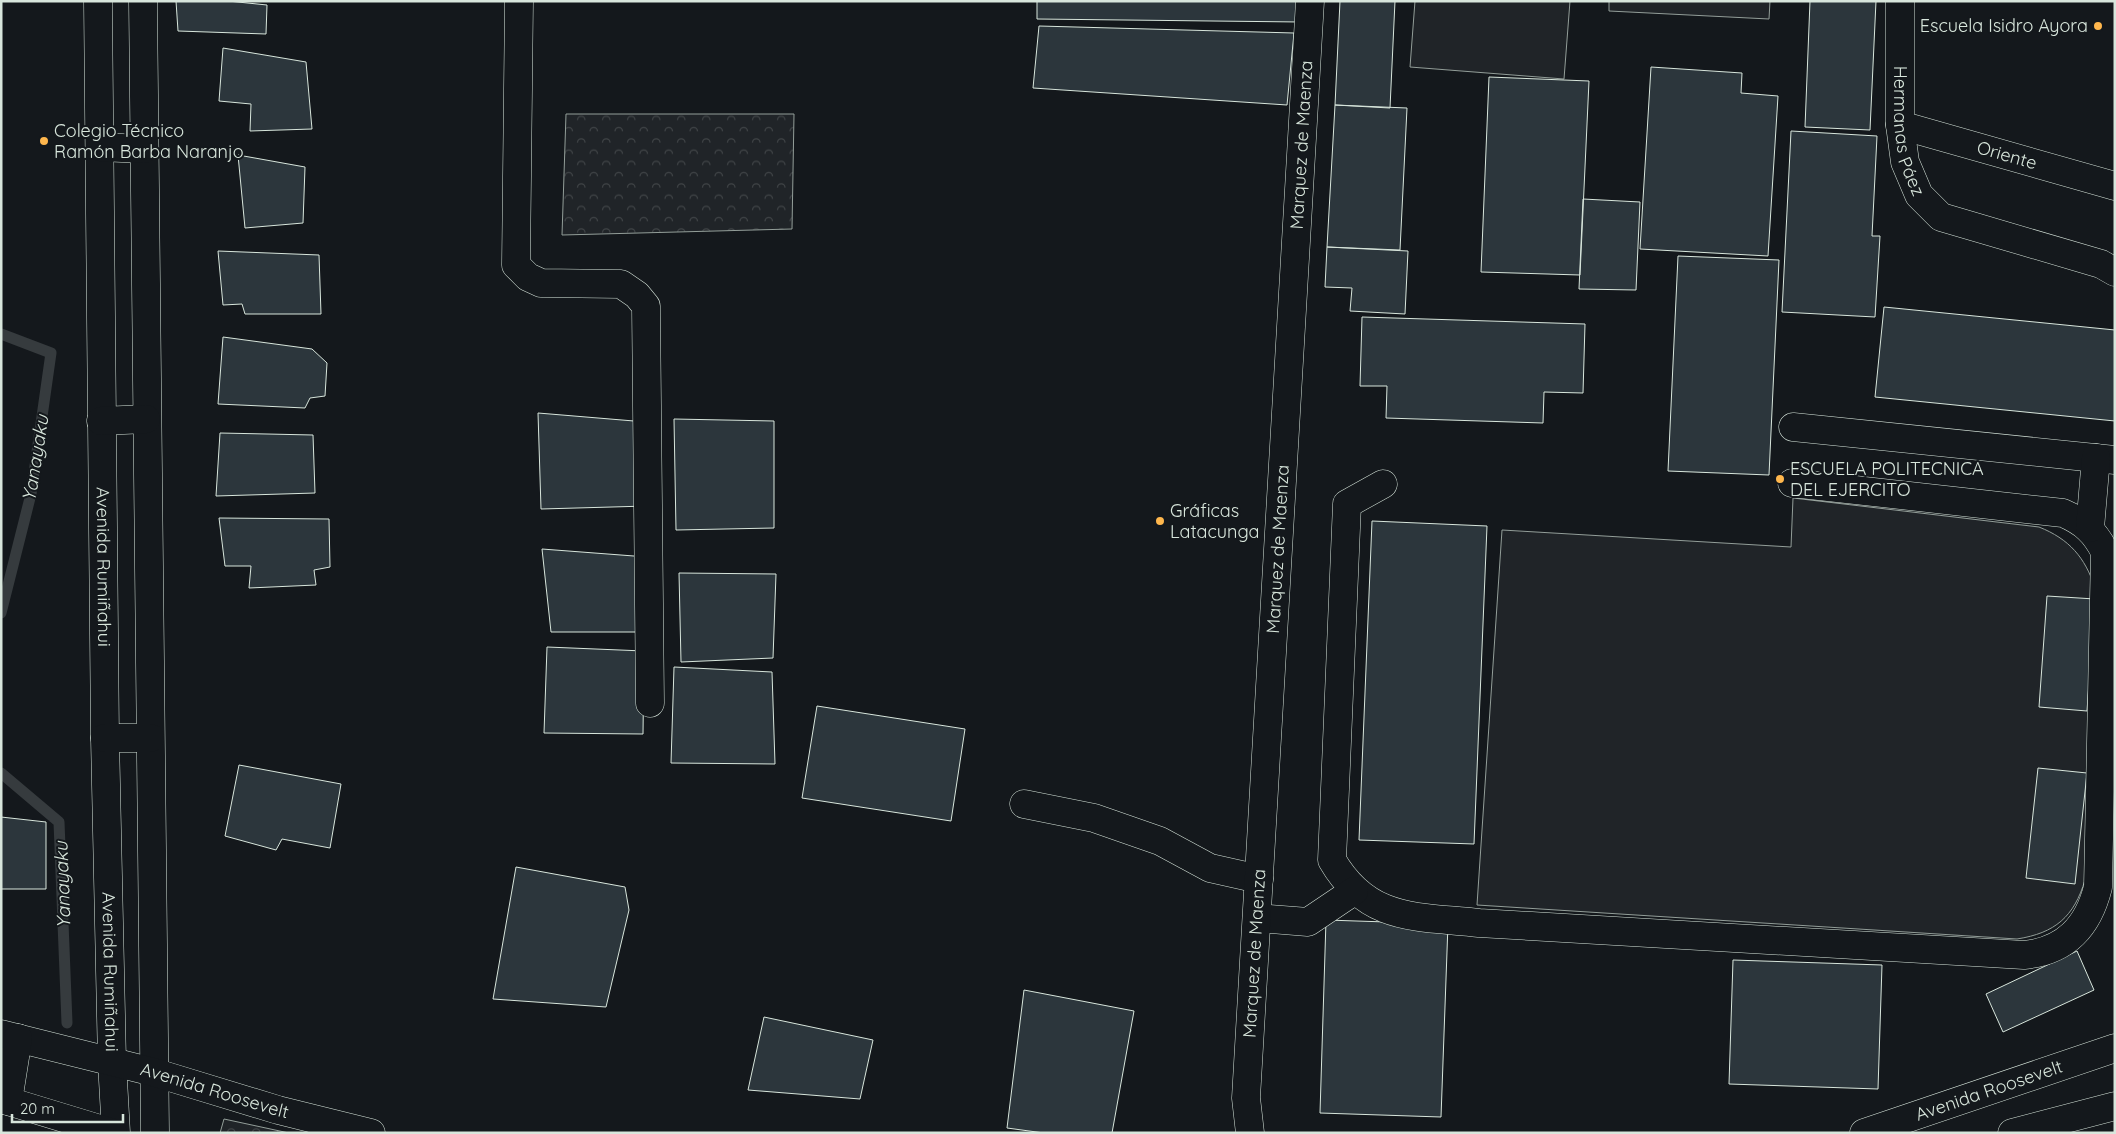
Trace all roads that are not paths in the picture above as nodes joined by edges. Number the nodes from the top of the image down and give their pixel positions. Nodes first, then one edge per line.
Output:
1 (98, 1) edge
2 (143, 1) edge
3 (519, 1) edge
4 (1310, 1) edge
5 (1900, 1) edge
6 (1900, 125) junction
7 (100, 147) junction
8 (144, 149) junction
9 (2115, 186) edge
10 (2115, 272) edge
11 (146, 419) junction
12 (101, 421) junction
13 (1792, 427) dead end
14 (2105, 459) edge
15 (1792, 483) dead end
16 (1383, 484) dead end
17 (2090, 528) junction
18 (650, 703) dead end
19 (105, 738) junction
20 (150, 738) junction
21 (1024, 804) dead end
22 (1259, 879) junction
23 (1354, 891) junction
24 (1257, 918) junction
25 (9, 1036) edge
26 (2115, 1048) edge
27 (112, 1062) junction
28 (153, 1072) junction
29 (1246, 1098) junction
30 (5, 1100) edge
31 (2115, 1106) edge
32 (114, 1133) edge
33 (155, 1133) edge
34 (371, 1133) edge
35 (1237, 1133) edge
36 (1250, 1133) edge
37 (1864, 1133) edge
38 (2012, 1133) edge

1 - 7 street, Avenida Rumiñahui
2 - 8 street
3 - 18 street
4 - 22 street, Marquez de Maenza
5 - 6 street, Hermanas Páez
6 - 9 street, Oriente
6 - 10 street, Hermanas Páez
7 - 8 street
7 - 12 street, Avenida Rumiñahui
8 - 11 street
11 - 12 street
11 - 20 street
12 - 19 street, Avenida Rumiñahui
13 - 14 street
14 - 17 street
15 - 17 street
16 - 23 street
17 - 23 street
19 - 20 street
19 - 27 street, Avenida Rumiñahui
20 - 28 street
21 - 22 street
22 - 24 street, Marquez de Maenza
23 - 24 street
24 - 29 street, Marquez de Maenza
25 - 27 street, Avenida Roosevelt
25 - 30 street
26 - 37 street, Avenida Roosevelt
27 - 28 street, Avenida Roosevelt
27 - 32 street, Avenida Rumiñahui
28 - 33 street
28 - 34 street, Avenida Roosevelt
29 - 35 street, Marquez de Maenza
29 - 36 street, Marquez de Maenza
30 - 32 street
31 - 38 street

